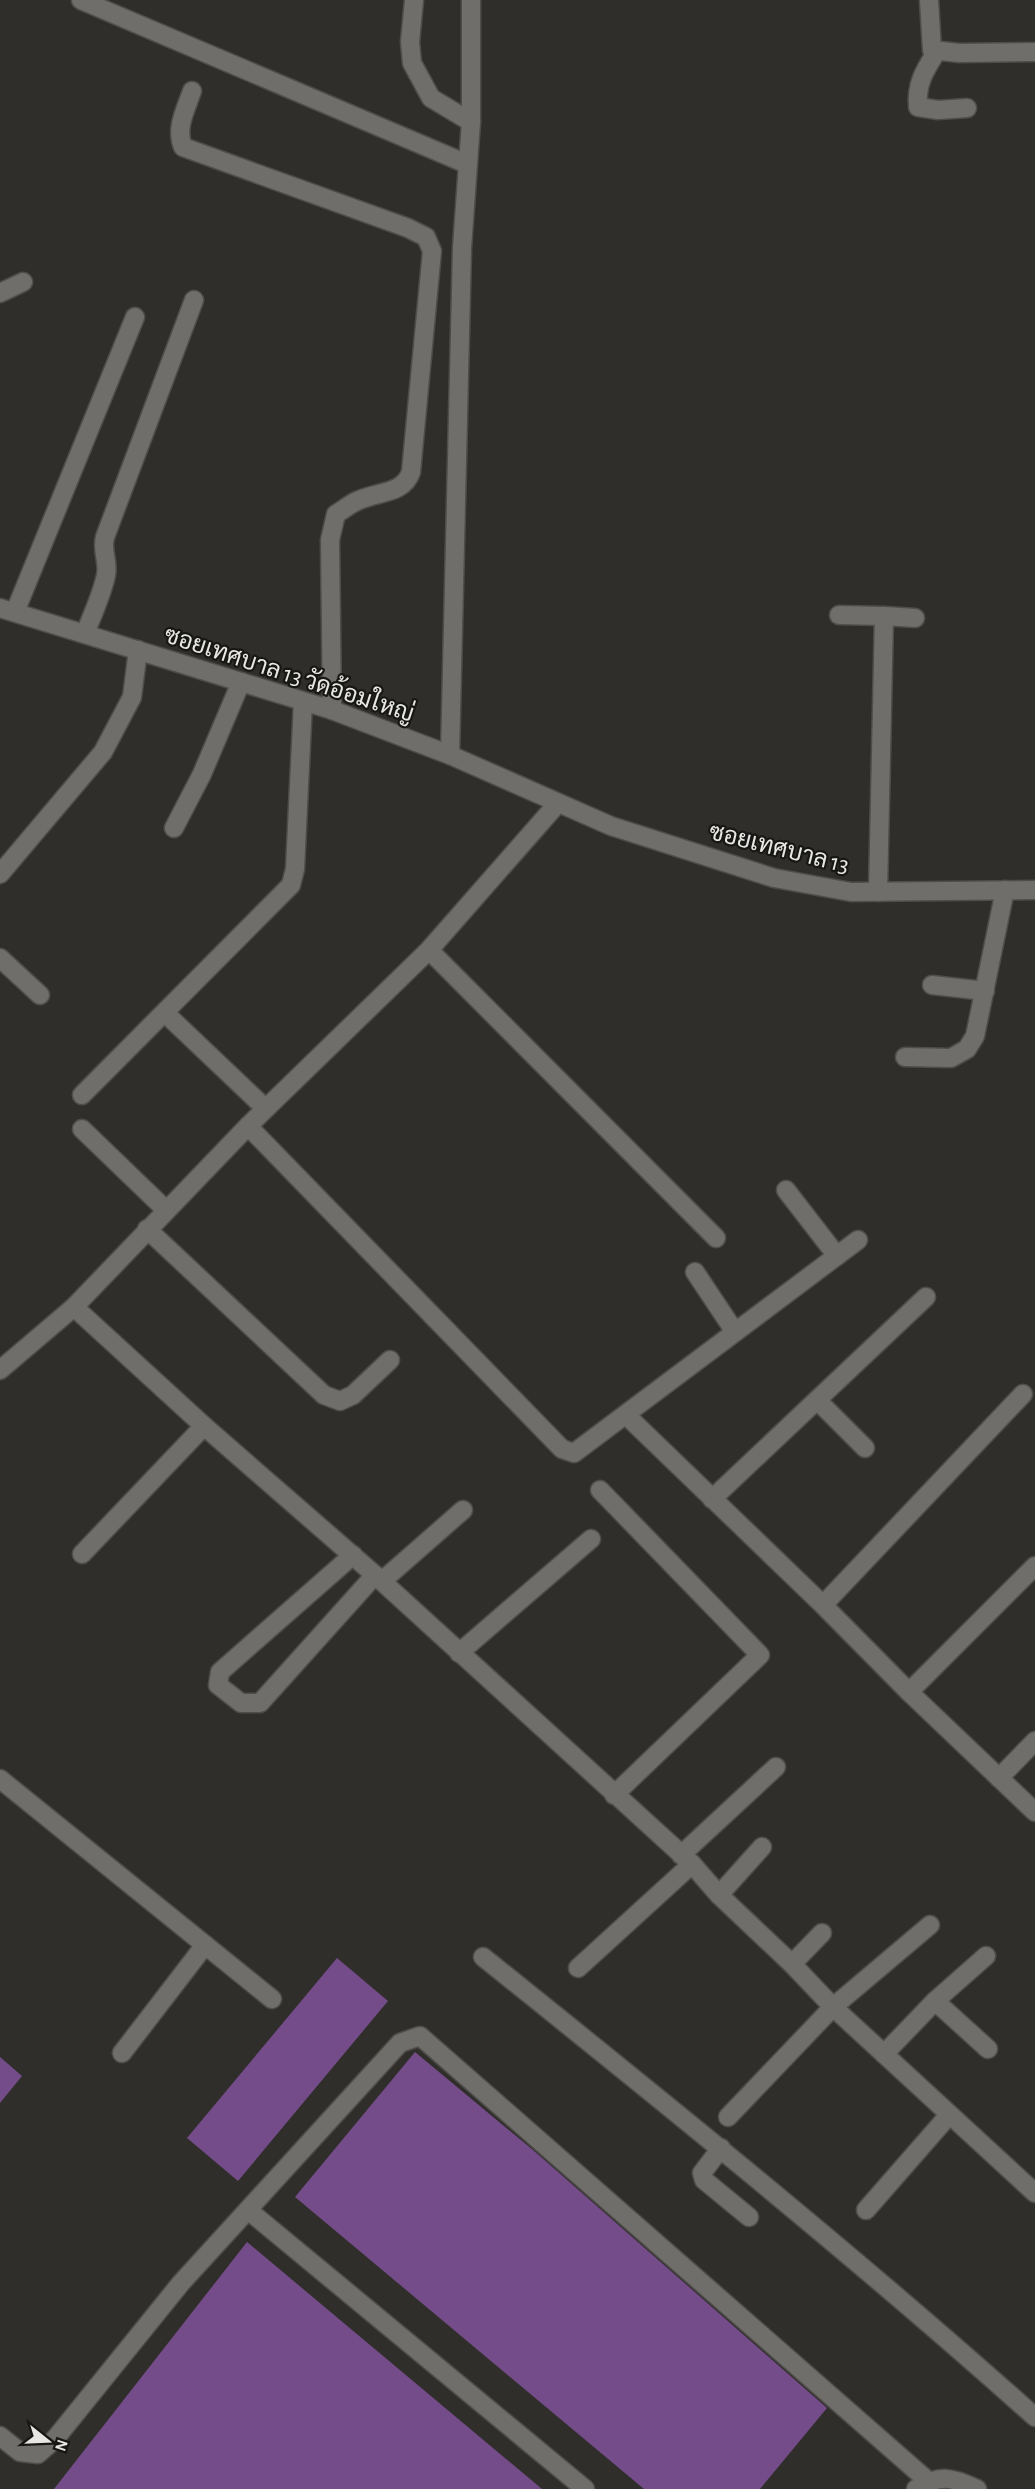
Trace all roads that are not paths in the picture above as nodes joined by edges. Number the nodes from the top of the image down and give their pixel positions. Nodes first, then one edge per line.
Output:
1 (81, 0) edge
2 (414, 0) edge
3 (471, 0) edge
4 (929, 0) edge
5 (937, 51) junction
6 (1035, 52) edge
7 (192, 91) dead end
8 (967, 108) dead end
9 (471, 122) junction
10 (467, 164) junction
11 (23, 282) dead end
12 (0, 293) edge
13 (194, 300) dead end
14 (135, 317) dead end
15 (7, 610) edge
16 (839, 615) dead end
17 (884, 616) junction
18 (915, 618) dead end
19 (85, 634) junction
20 (138, 650) junction
21 (241, 682) junction
22 (303, 702) junction
23 (332, 710) junction
24 (450, 755) junction
25 (558, 803) junction
26 (174, 828) dead end
27 (0, 874) edge
28 (1005, 890) junction
29 (1035, 890) edge
30 (878, 892) junction
31 (429, 950) junction
32 (0, 958) edge
33 (932, 984) dead end
34 (985, 991) junction
35 (40, 995) dead end
36 (165, 1013) junction
37 (905, 1057) dead end
38 (82, 1095) dead end
39 (265, 1108) junction
40 (248, 1126) junction
41 (82, 1129) dead end
42 (786, 1190) dead end
43 (166, 1210) junction
44 (147, 1229) junction
45 (716, 1238) dead end
46 (858, 1239) dead end
47 (837, 1256) junction
48 (695, 1272) dead end
49 (926, 1297) dead end
50 (74, 1307) junction
51 (735, 1332) junction
52 (390, 1360) dead end
53 (0, 1370) edge
54 (1023, 1394) dead end
55 (817, 1400) junction
56 (626, 1415) junction
57 (204, 1426) junction
58 (865, 1448) dead end
59 (600, 1490) dead end
60 (712, 1499) junction
61 (463, 1510) dead end
62 (591, 1539) dead end
63 (82, 1554) dead end
64 (353, 1556) junction
65 (1035, 1566) edge
66 (379, 1578) junction
67 (823, 1605) junction
68 (459, 1653) junction
69 (909, 1692) junction
70 (1035, 1741) edge
71 (776, 1767) dead end
72 (0, 1779) edge
73 (999, 1779) junction
74 (614, 1795) junction
75 (1035, 1812) edge
76 (762, 1847) dead end
77 (687, 1860) junction
78 (719, 1895) junction
79 (930, 1924) dead end
80 (822, 1933) dead end
81 (205, 1945) junction
82 (986, 1956) dead end
83 (483, 1957) dead end
84 (792, 1964) junction
85 (578, 1968) dead end
86 (272, 1999) dead end
87 (935, 2001) junction
88 (833, 2007) junction
89 (988, 2049) dead end
90 (122, 2053) dead end
91 (884, 2054) junction
92 (949, 2115) junction
93 (728, 2116) dead end
94 (721, 2148) junction
95 (1035, 2193) edge
96 (248, 2210) junction
97 (866, 2210) dead end
98 (749, 2217) dead end
99 (1035, 2417) edge
100 (0, 2436) edge
101 (922, 2485) edge
102 (585, 2489) edge
103 (977, 2489) edge

1 - 10 street
2 - 9 street
3 - 9 street
4 - 5 street
5 - 6 street
5 - 8 street
7 - 23 street
9 - 10 street
10 - 24 street
11 - 12 street
13 - 19 street
14 - 15 street
15 - 19 street, ซอยเทศบาล 13 วัดอ้อมใหญ่
16 - 17 street
17 - 18 street
17 - 30 street
19 - 20 street, ซอยเทศบาล 13 วัดอ้อมใหญ่
20 - 21 street, ซอยเทศบาล 13 วัดอ้อมใหญ่
20 - 27 street
21 - 22 street, ซอยเทศบาล 13 วัดอ้อมใหญ่
21 - 26 street
22 - 23 street, ซอยเทศบาล 13 วัดอ้อมใหญ่
22 - 36 street
23 - 24 street, ซอยเทศบาล 13 วัดอ้อมใหญ่
24 - 25 street, ซอยเทศบาล 13 วัดอ้อมใหญ่
25 - 30 street, ซอยเทศบาล 13
25 - 31 street
28 - 29 street, ซอยเทศบาล 13
28 - 30 street, ซอยเทศบาล 13
28 - 34 street
31 - 39 street
31 - 45 street
32 - 35 street
33 - 34 street
34 - 37 street
36 - 38 street
36 - 39 street
39 - 40 street
40 - 43 street
40 - 56 street
41 - 43 street
42 - 47 street
43 - 44 street
44 - 50 street
44 - 52 street
46 - 47 street
47 - 51 street
48 - 51 street
49 - 55 street
50 - 53 street
50 - 57 street
51 - 56 street
54 - 67 street
55 - 58 street
55 - 60 street
56 - 60 street
57 - 63 street
57 - 64 street
59 - 74 street
60 - 67 street
61 - 66 street
62 - 68 street
64 - 66 street
64 - 66 street
65 - 69 street
66 - 68 street
67 - 69 street
68 - 74 street
69 - 73 street
70 - 73 street
71 - 77 street
72 - 81 street
73 - 75 street
74 - 77 street
76 - 78 street
77 - 78 street
77 - 85 street
78 - 84 street
79 - 88 street
80 - 84 street
81 - 86 street
81 - 90 street
82 - 87 street
83 - 94 street
84 - 88 street
87 - 89 street
87 - 91 street
88 - 91 street
88 - 93 street
91 - 92 street
92 - 95 street
92 - 97 street
94 - 98 street
94 - 99 street
96 - 100 street
96 - 101 street
96 - 102 street
101 - 103 street

